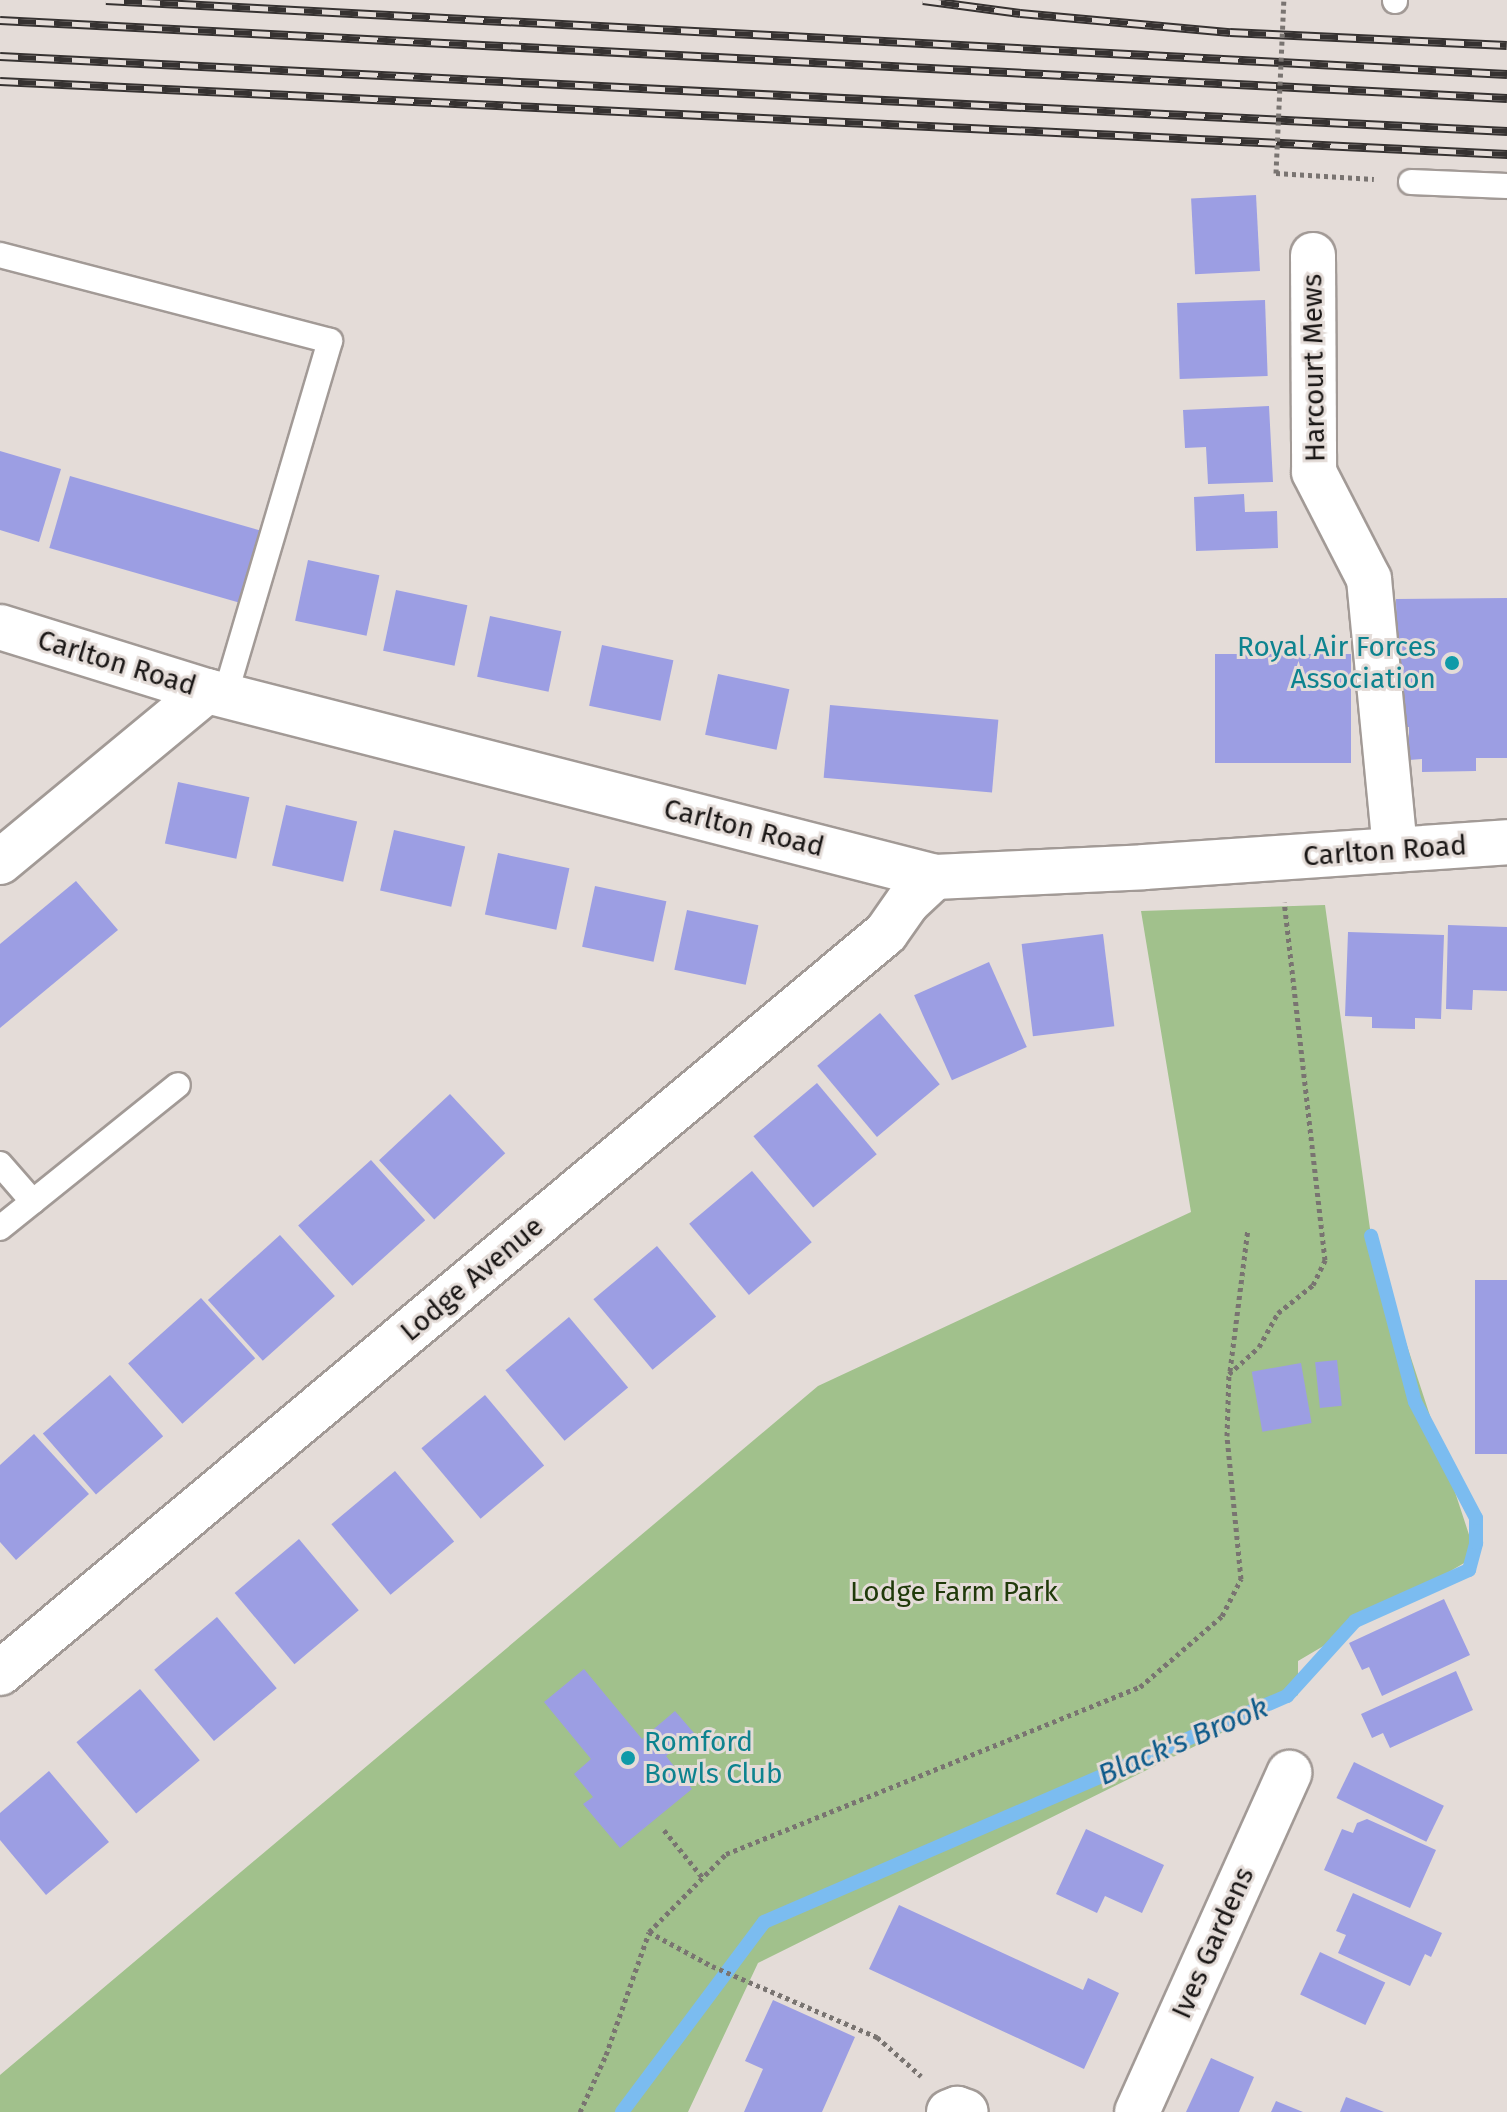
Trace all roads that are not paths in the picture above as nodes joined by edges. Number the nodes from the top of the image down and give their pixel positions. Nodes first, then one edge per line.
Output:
1 (1411, 182) road end
2 (1507, 186) edge
3 (0, 255) edge
4 (1313, 255) dead end
5 (0, 627) edge
6 (216, 693) junction
7 (1507, 842) edge
8 (1395, 850) junction
9 (0, 862) edge
10 (935, 877) junction
11 (178, 1085) dead end
12 (0, 1164) edge
13 (33, 1202) junction
14 (0, 1228) edge
15 (0, 1673) edge
16 (1289, 1773) dead end
17 (1137, 2112) edge

1 - 2 lane
3 - 6 lane
4 - 8 street, Harcourt Mews
5 - 6 street, Carlton Road
6 - 9 street
6 - 10 street, Carlton Road
7 - 8 street, Carlton Road
8 - 10 street, Carlton Road
10 - 15 street, Lodge Avenue
11 - 13 lane
12 - 13 lane
13 - 14 lane
16 - 17 street, Ives Gardens

